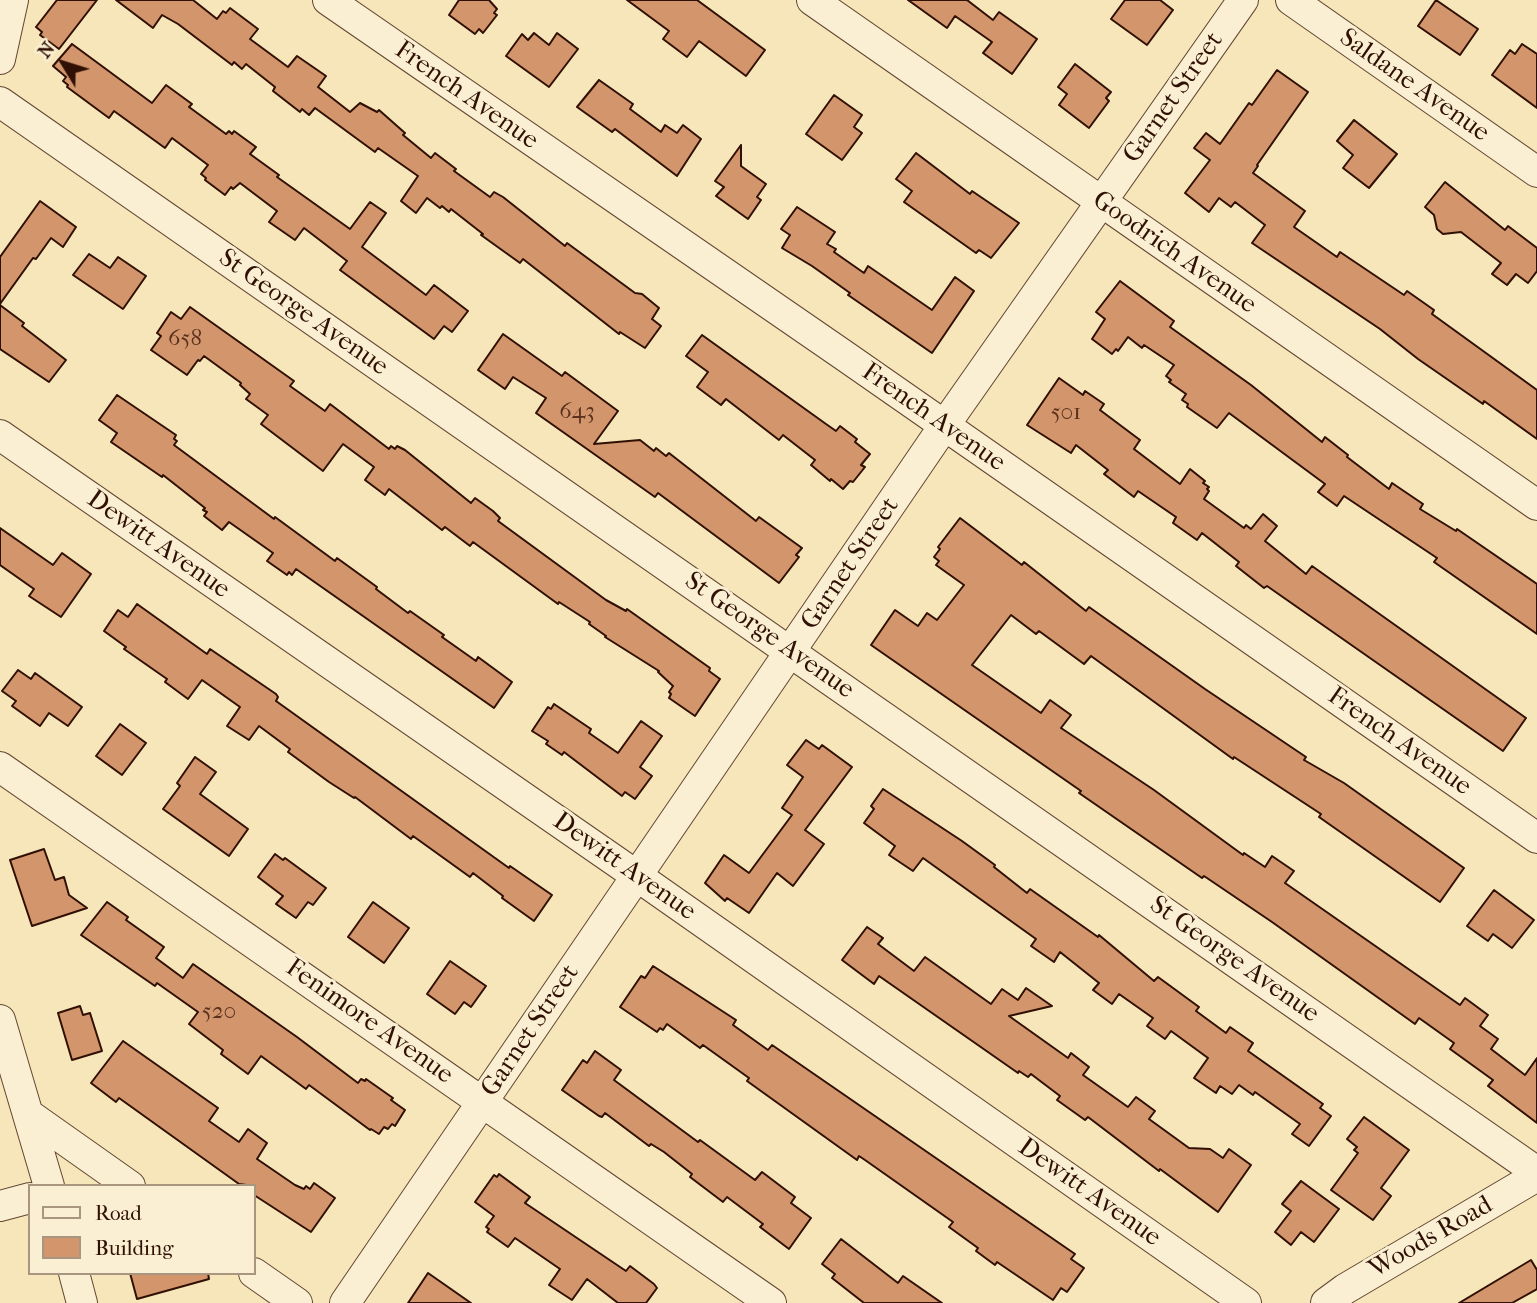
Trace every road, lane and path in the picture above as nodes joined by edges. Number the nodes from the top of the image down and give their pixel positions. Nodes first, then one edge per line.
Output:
1 (13, 0) edge
2 (328, 0) edge
3 (812, 0) edge
4 (1242, 0) edge
5 (1291, 0) edge
6 (0, 59) edge
7 (0, 102) edge
8 (1537, 173) edge
9 (1101, 202) junction
10 (944, 426) junction
11 (0, 435) edge
12 (1537, 505) edge
13 (792, 651) junction
14 (0, 767) edge
15 (1537, 838) edge
16 (637, 876) junction
17 (0, 1020) edge
18 (483, 1101) junction
19 (28, 1114) junction
20 (1537, 1174) edge
21 (48, 1184) edge
22 (127, 1184) edge
23 (28, 1199) edge
24 (0, 1206) edge
25 (256, 1274) edge
26 (75, 1275) edge
27 (82, 1303) edge
28 (297, 1303) edge
29 (345, 1303) edge
30 (771, 1303) edge
31 (1246, 1303) edge
32 (1326, 1303) edge

1 - 6 street
2 - 10 street, French Avenue
3 - 9 street, Goodrich Avenue
4 - 9 street, Garnet Street
5 - 8 street, Saldane Avenue
7 - 13 street, St George Avenue
9 - 10 street, Garnet Street
9 - 12 street, Goodrich Avenue
10 - 13 street, Garnet Street
10 - 15 street, French Avenue
11 - 16 street, Dewitt Avenue
13 - 16 street, Garnet Street
13 - 20 street, St George Avenue
14 - 18 street, Fenimore Avenue
16 - 18 street, Garnet Street
16 - 31 street, Dewitt Avenue
17 - 19 street
18 - 29 street, Garnet Street
18 - 30 street, Fenimore Avenue
19 - 21 street
19 - 22 street
20 - 32 street, Woods Road
23 - 24 street
25 - 28 street
26 - 27 street

